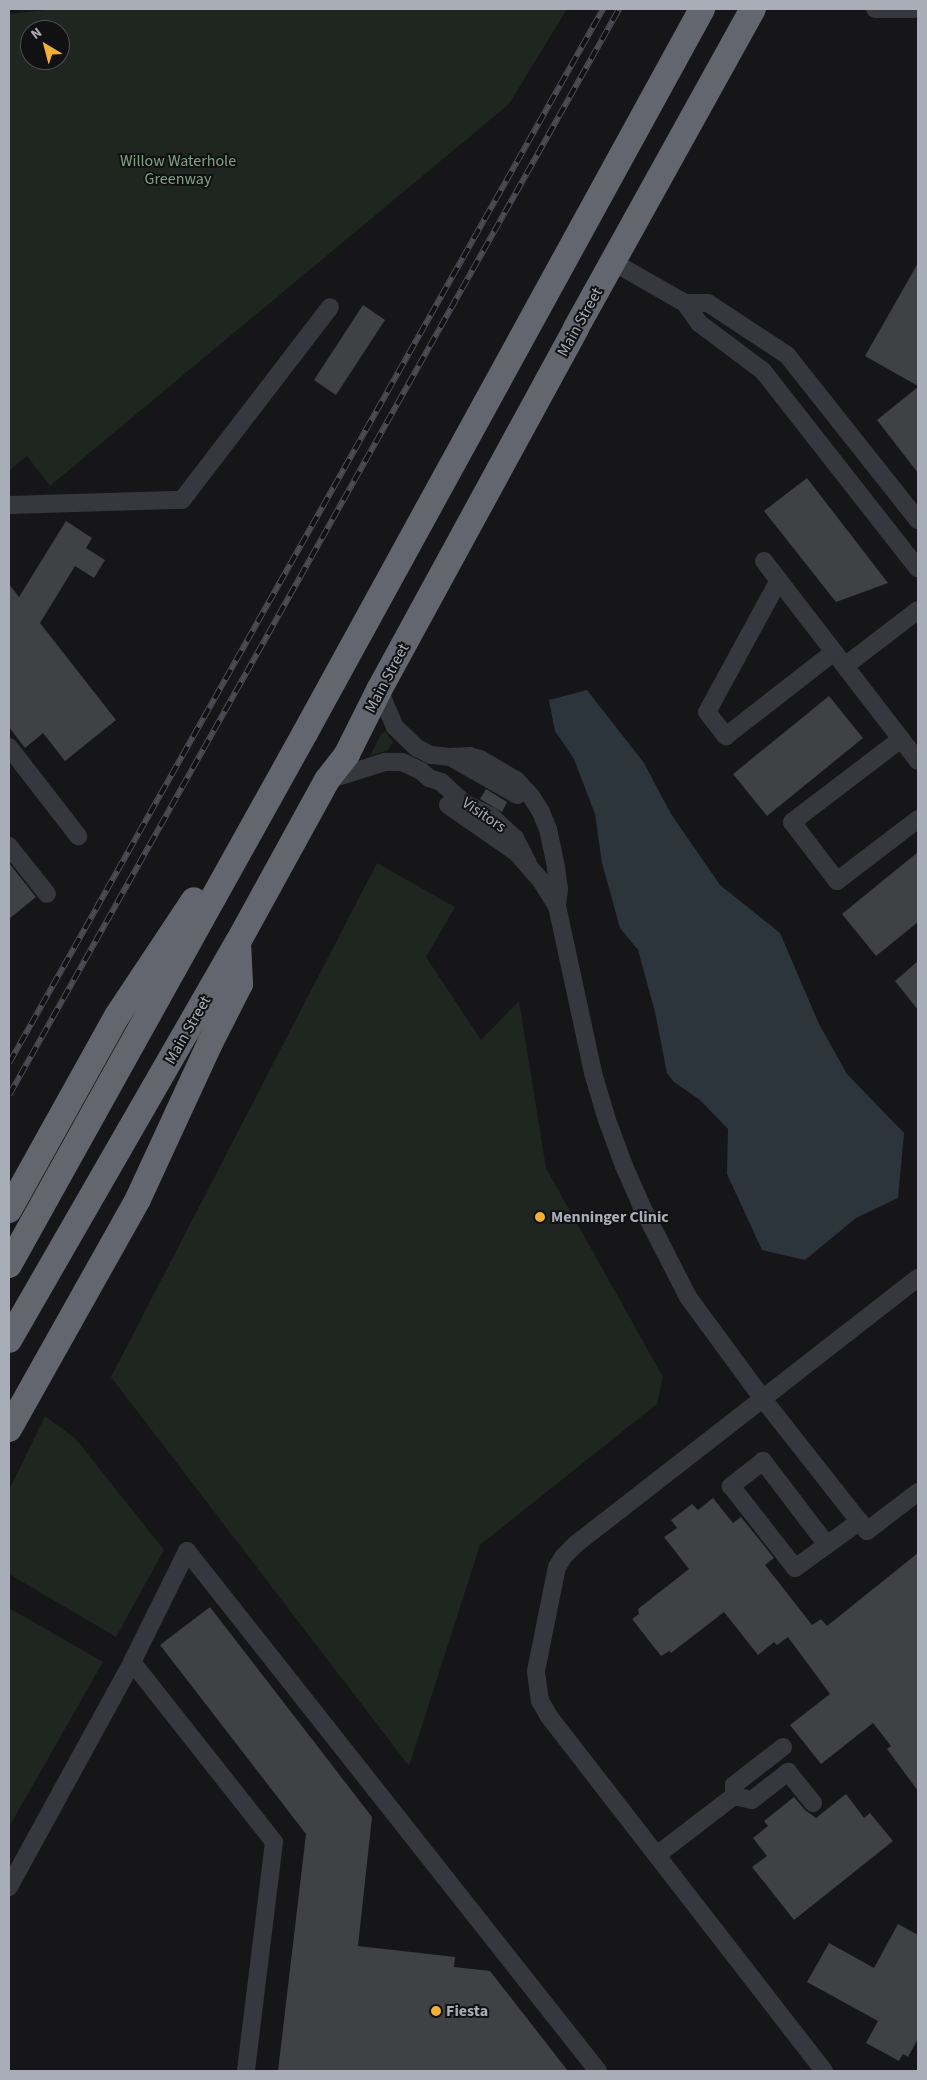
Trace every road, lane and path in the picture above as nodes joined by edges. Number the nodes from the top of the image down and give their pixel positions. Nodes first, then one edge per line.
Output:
1 (702, 9) edge
2 (753, 9) edge
3 (875, 9) edge
4 (914, 9) edge
5 (612, 262) junction
6 (685, 304) junction
7 (330, 307) dead end
8 (9, 506) edge
9 (918, 520) edge
10 (764, 561) dead end
11 (918, 569) edge
12 (779, 580) junction
13 (918, 610) edge
14 (834, 652) junction
15 (845, 666) junction
16 (379, 690) junction
17 (305, 733) junction
18 (901, 739) junction
19 (9, 747) edge
20 (431, 755) junction
21 (918, 761) edge
22 (425, 774) junction
23 (327, 780) junction
24 (918, 819) edge
25 (78, 836) dead end
26 (9, 846) edge
27 (47, 894) dead end
28 (558, 906) junction
29 (238, 942) junction
30 (9, 1210) edge
31 (9, 1265) edge
32 (918, 1278) edge
33 (9, 1340) edge
34 (763, 1399) junction
35 (9, 1429) edge
36 (918, 1492) edge
37 (860, 1521) junction
38 (827, 1545) junction
39 (132, 1662) junction
40 (783, 1748) dead end
41 (734, 1796) junction
42 (813, 1802) dead end
43 (657, 1855) junction
44 (9, 1887) edge
45 (246, 2071) edge
46 (598, 2071) edge
47 (824, 2071) edge

1 - 17 highway
2 - 5 highway, Main Street
3 - 4 lane
5 - 6 lane
5 - 16 highway, Main Street
6 - 9 lane
6 - 11 lane
7 - 8 lane
10 - 12 lane
12 - 14 lane
12 - 14 lane
13 - 15 lane
14 - 15 lane
15 - 18 lane
16 - 20 lane
16 - 23 highway, Main Street
17 - 30 highway
17 - 31 highway
18 - 21 lane
18 - 24 lane
19 - 25 lane
20 - 22 lane
20 - 28 lane
22 - 23 lane
22 - 28 lane
23 - 29 highway, Main Street
26 - 27 lane
28 - 34 lane
29 - 33 highway, Main Street
29 - 35 highway
32 - 34 lane
34 - 37 lane
34 - 43 lane
36 - 37 lane
37 - 38 lane
38 - 38 lane
39 - 44 lane
39 - 45 lane
39 - 46 lane
40 - 41 lane
41 - 42 lane
41 - 43 lane
43 - 47 lane

